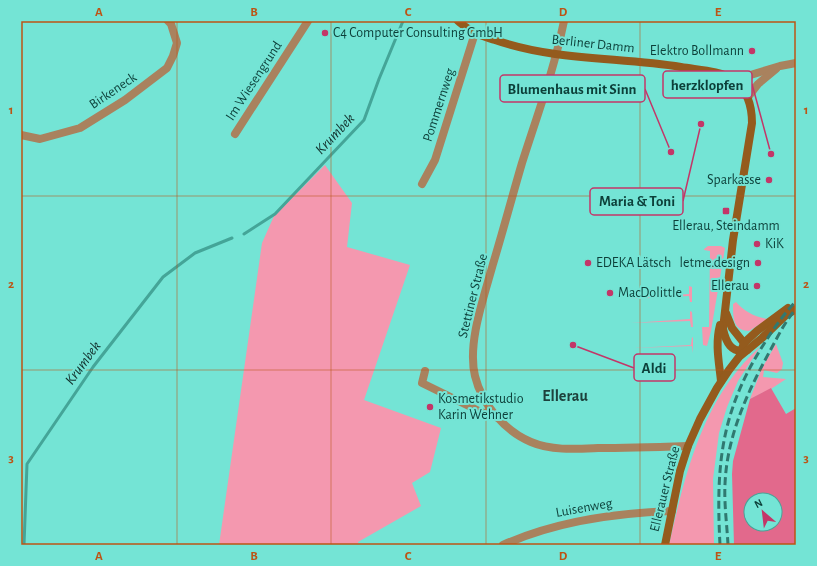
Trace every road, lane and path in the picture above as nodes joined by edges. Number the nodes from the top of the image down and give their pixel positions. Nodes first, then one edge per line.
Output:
1 (168, 21) edge
2 (308, 21) edge
3 (458, 21) edge
4 (564, 21) edge
5 (475, 33) junction
6 (557, 55) junction
7 (796, 63) edge
8 (780, 66) junction
9 (734, 80) junction
10 (748, 97) junction
11 (235, 134) dead end
12 (21, 135) edge
13 (422, 184) dead end
14 (796, 304) edge
15 (725, 309) junction
16 (796, 309) edge
17 (743, 350) junction
18 (425, 371) dead end
19 (721, 381) junction
20 (495, 417) junction
21 (688, 446) junction
22 (672, 511) junction
23 (503, 545) edge
24 (665, 545) edge

1 - 12 street, Birkeneck
2 - 11 street, Im Wiesengrund
3 - 5 main road, Berliner Damm
4 - 6 street, Stettiner Straße
5 - 6 main road, Berliner Damm
5 - 13 street, Pommernweg
6 - 9 main road, Berliner Damm
6 - 20 street, Stettiner Straße
7 - 8 street
8 - 9 street
8 - 10 street
9 - 10 main road, Berliner Damm
10 - 15 main road, Berliner Damm
14 - 17 main road
15 - 17 main road, Berliner Damm
15 - 17 main road, Berliner Damm
15 - 19 main road
16 - 17 main road
17 - 19 main road, Ellerauer Straße
18 - 20 street
19 - 21 main road, Ellerauer Straße
20 - 21 street, Stettiner Straße
21 - 22 main road, Ellerauer Straße
22 - 23 street, Luisenweg
22 - 24 main road, Ellerauer Straße

